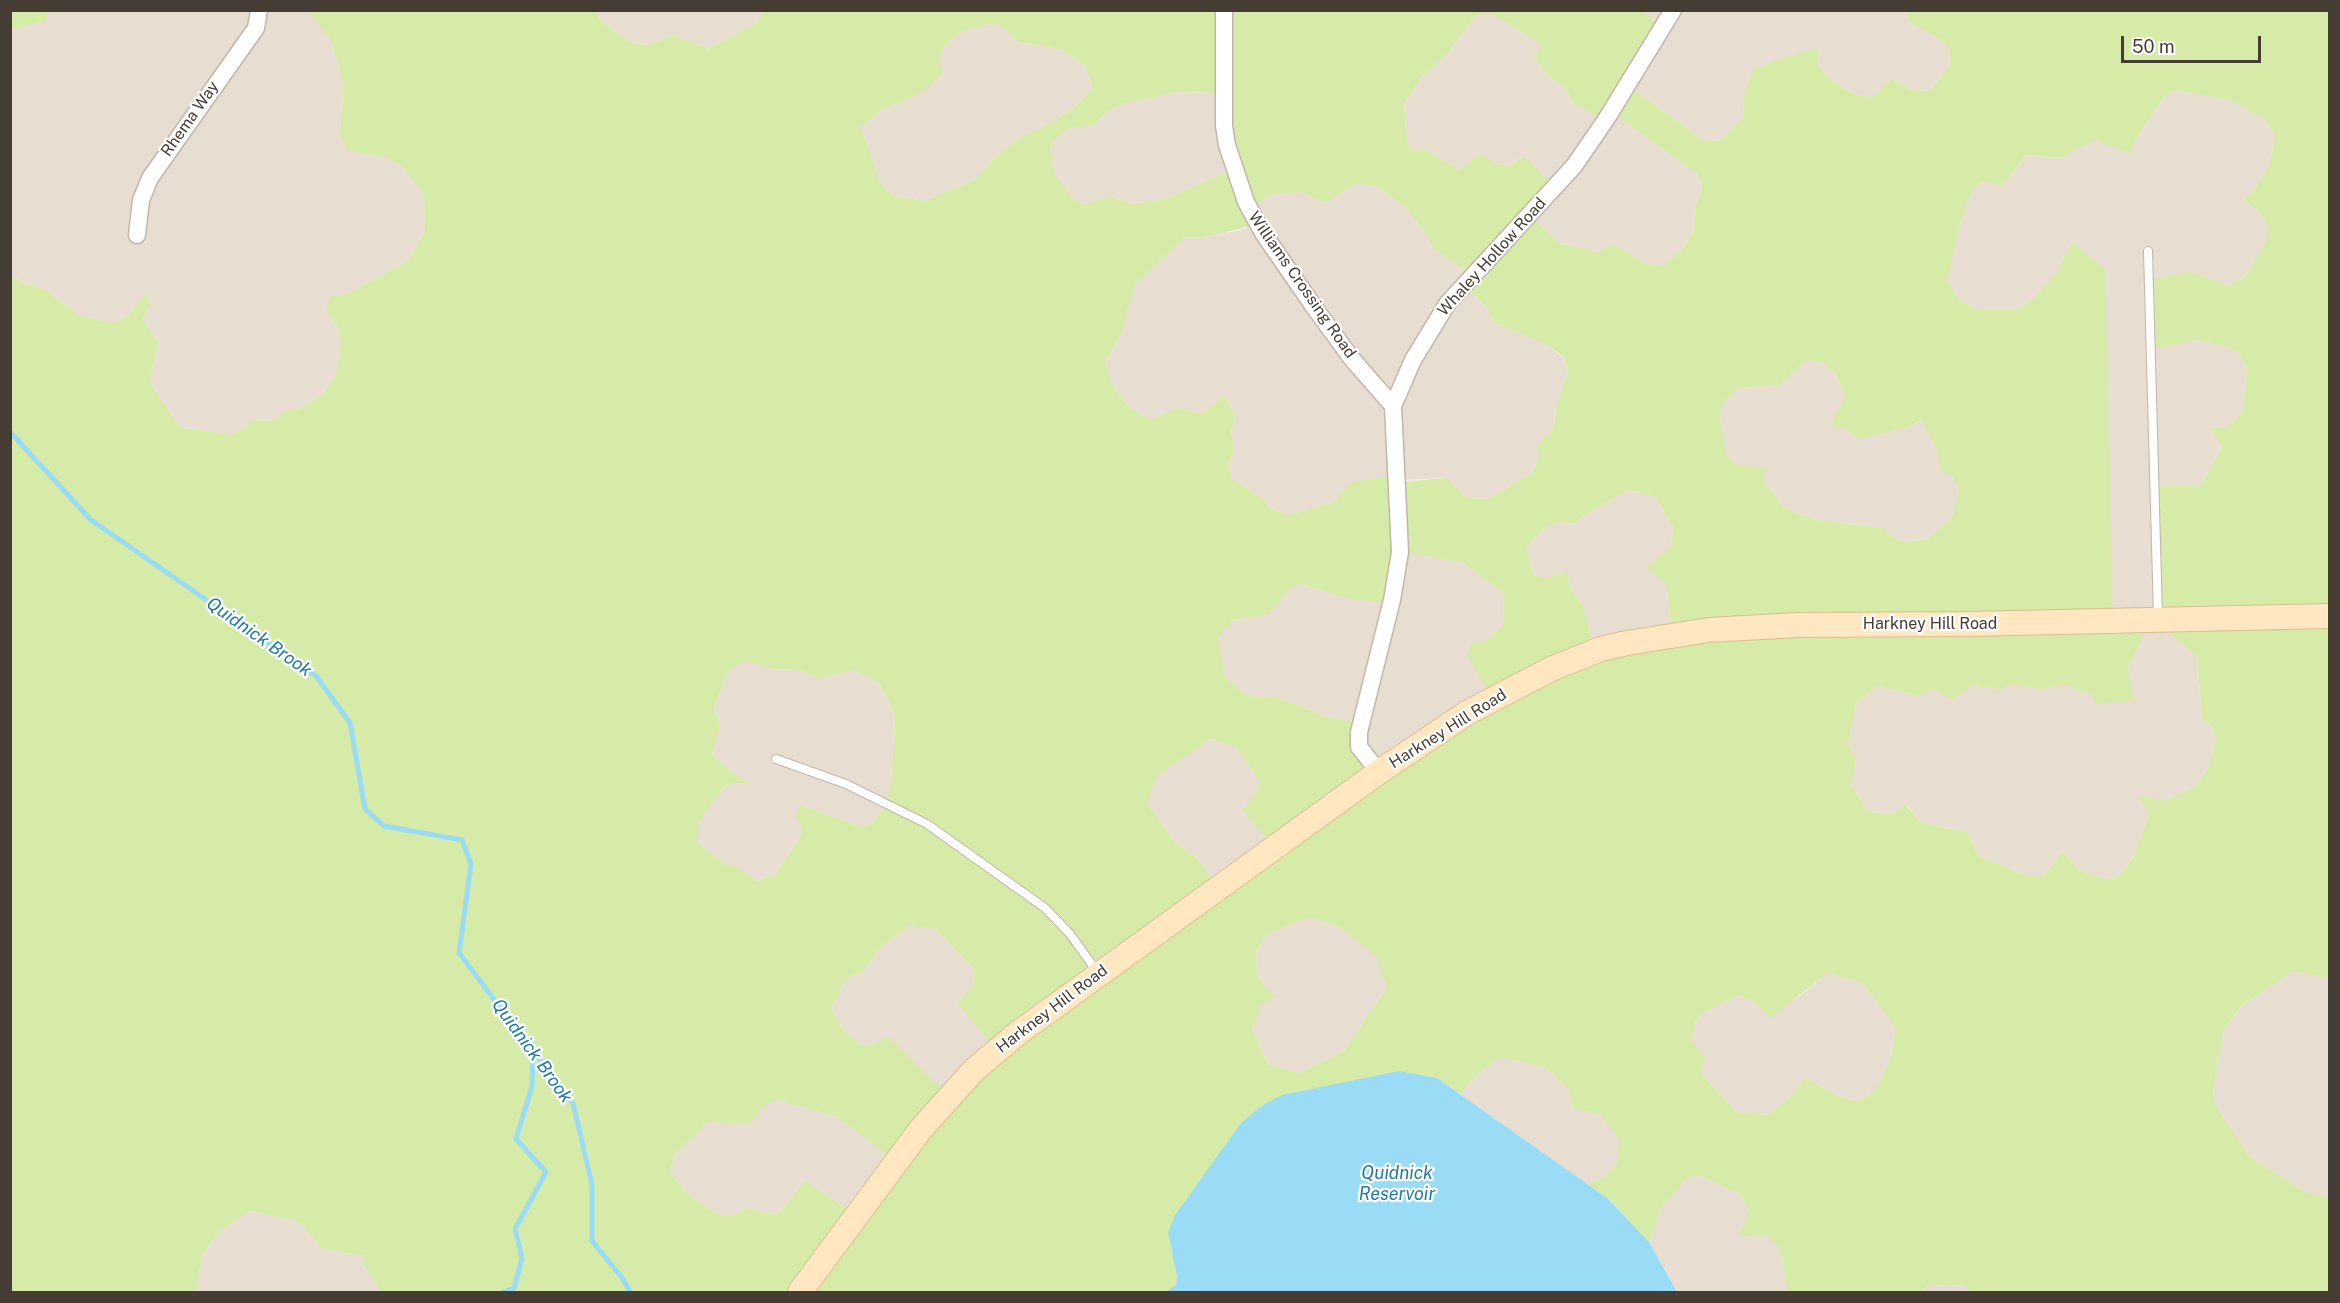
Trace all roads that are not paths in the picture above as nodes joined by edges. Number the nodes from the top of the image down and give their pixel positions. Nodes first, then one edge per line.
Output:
1 (259, 10) edge
2 (1224, 10) edge
3 (1673, 10) edge
4 (137, 235) dead end
5 (2148, 251) dead end
6 (1393, 406) junction
7 (2330, 616) edge
8 (2158, 620) junction
9 (776, 759) dead end
10 (1379, 772) junction
11 (1098, 974) junction
12 (800, 1293) edge

1 - 4 street, Rhema Way
2 - 6 street, Williams Crossing Road
3 - 6 street, Whaley Hollow Road
5 - 8 lane
6 - 10 street, Whaley Hollow Road
7 - 8 main road, Harkney Hill Road
8 - 10 main road, Harkney Hill Road
9 - 11 lane
10 - 11 main road, Harkney Hill Road
11 - 12 main road, Harkney Hill Road

